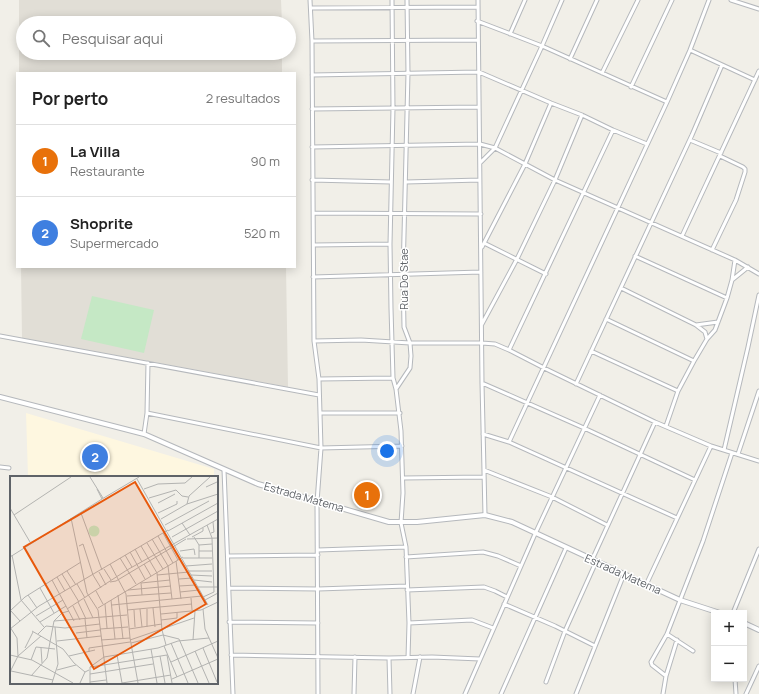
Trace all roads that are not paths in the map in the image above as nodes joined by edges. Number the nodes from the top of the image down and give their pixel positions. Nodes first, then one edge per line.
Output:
1 (310, 0) edge
2 (392, 0) edge
3 (407, 0) edge
4 (478, 0) edge
5 (525, 0) edge
6 (562, 0) edge
7 (597, 0) edge
8 (638, 0) edge
9 (672, 0) edge
10 (709, 0) edge
11 (731, 0) edge
12 (478, 7) junction
13 (311, 8) junction
14 (392, 8) junction
15 (408, 8) junction
16 (759, 9) edge
17 (477, 21) junction
18 (510, 34) junction
19 (478, 40) junction
20 (312, 41) junction
21 (393, 41) junction
22 (408, 41) junction
23 (542, 46) junction
24 (690, 50) junction
25 (570, 59) junction
26 (722, 65) junction
27 (759, 71) edge
28 (479, 72) junction
29 (393, 73) junction
30 (408, 73) junction
31 (602, 73) junction
32 (312, 75) junction
33 (755, 80) junction
34 (632, 87) junction
35 (521, 90) junction
36 (667, 102) junction
37 (551, 103) junction
38 (479, 107) junction
39 (393, 108) junction
40 (407, 108) junction
41 (312, 109) junction
42 (582, 115) junction
43 (613, 130) junction
44 (690, 140) junction
45 (407, 144) junction
46 (480, 144) junction
47 (647, 144) junction
48 (392, 145) junction
49 (312, 147) junction
50 (495, 148) junction
51 (721, 154) junction
52 (480, 163) junction
53 (525, 164) junction
54 (312, 180) junction
55 (480, 180) junction
56 (555, 180) junction
57 (391, 182) junction
58 (406, 182) junction
59 (584, 192) junction
60 (618, 207) junction
61 (314, 213) junction
62 (390, 214) junction
63 (404, 214) junction
64 (481, 214) junction
65 (652, 222) junction
66 (682, 236) junction
67 (484, 242) junction
68 (390, 244) junction
69 (314, 245) junction
70 (481, 248) junction
71 (712, 250) junction
72 (635, 256) junction
73 (517, 259) junction
74 (735, 260) junction
75 (748, 268) junction
76 (482, 272) junction
77 (546, 274) junction
78 (759, 274) edge
79 (403, 275) junction
80 (390, 276) junction
81 (313, 277) junction
82 (732, 280) junction
83 (620, 288) junction
84 (759, 295) edge
85 (727, 298) junction
86 (606, 319) junction
87 (718, 322) junction
88 (482, 324) junction
89 (696, 325) junction
90 (0, 336) edge
91 (707, 339) junction
92 (391, 341) junction
93 (314, 342) junction
94 (410, 343) junction
95 (482, 343) junction
96 (509, 350) junction
97 (591, 351) junction
98 (694, 361) junction
99 (148, 363) junction
100 (544, 368) junction
101 (393, 378) junction
102 (318, 379) junction
103 (482, 383) junction
104 (576, 384) junction
105 (396, 389) junction
106 (678, 391) junction
107 (759, 391) edge
108 (319, 395) junction
109 (600, 395) junction
110 (0, 397) edge
111 (528, 403) junction
112 (147, 413) junction
113 (320, 413) junction
114 (400, 413) junction
115 (655, 422) junction
116 (666, 426) junction
117 (584, 428) junction
118 (144, 434) junction
119 (484, 434) junction
120 (509, 442) junction
121 (402, 446) junction
122 (711, 446) junction
123 (321, 448) junction
124 (724, 450) junction
125 (732, 453) junction
126 (640, 454) junction
127 (738, 454) junction
128 (759, 461) edge
129 (0, 467) edge
130 (9, 468) dead end
131 (566, 468) junction
132 (224, 470) junction
133 (484, 470) junction
134 (484, 477) junction
135 (402, 478) junction
136 (695, 480) junction
137 (622, 493) junction
138 (552, 497) junction
139 (317, 502) junction
140 (485, 515) junction
141 (677, 518) junction
142 (401, 523) junction
143 (607, 525) junction
144 (535, 534) junction
145 (406, 548) junction
146 (566, 548) junction
147 (318, 550) junction
148 (759, 551) edge
149 (318, 555) junction
150 (228, 556) junction
151 (406, 557) junction
152 (594, 561) junction
153 (521, 566) junction
154 (624, 574) junction
155 (646, 585) junction
156 (229, 588) junction
157 (407, 588) junction
158 (318, 589) junction
159 (507, 597) junction
160 (680, 600) junction
161 (504, 604) junction
162 (711, 610) edge
163 (734, 610) edge
164 (535, 617) junction
165 (229, 622) junction
166 (318, 623) junction
167 (409, 623) junction
168 (747, 624) edge
169 (493, 628) junction
170 (759, 630) edge
171 (565, 631) junction
172 (667, 634) junction
173 (677, 640) junction
174 (595, 646) junction
175 (693, 651) dead end
176 (231, 655) junction
177 (318, 657) junction
178 (355, 657) junction
179 (420, 657) junction
180 (389, 658) junction
181 (408, 658) junction
182 (480, 659) junction
183 (759, 666) edge
184 (666, 676) junction
185 (546, 682) dead end
186 (735, 682) edge
187 (233, 694) edge
188 (318, 694) edge
189 (354, 694) edge
190 (390, 694) edge
191 (413, 694) edge
192 (465, 694) edge
193 (501, 694) edge
194 (576, 694) edge
195 (663, 694) edge
196 (736, 694) edge
197 (746, 694) edge

1 - 13 street
2 - 14 street
3 - 15 street, Rua Do Stae
4 - 12 street
5 - 18 street
6 - 23 street
7 - 25 street
8 - 31 street
9 - 34 street
10 - 24 street
11 - 16 street
12 - 15 street
12 - 17 street
13 - 14 street
13 - 20 street
14 - 15 street
14 - 21 street
15 - 22 street, Rua Do Stae
17 - 18 street
17 - 19 street
18 - 23 street
19 - 22 street
19 - 28 street
20 - 21 street
20 - 32 street
21 - 22 street
21 - 29 street
22 - 30 street, Rua Do Stae
23 - 25 street
23 - 35 street
24 - 26 street
24 - 36 street
25 - 31 street
26 - 33 street
26 - 44 street
27 - 33 street
28 - 30 street
28 - 35 street
28 - 38 street
29 - 30 street
29 - 32 street
29 - 39 street
30 - 40 street, Rua Do Stae
31 - 34 street
32 - 41 street
33 - 51 street
34 - 36 street
35 - 37 street
35 - 50 street
36 - 47 street
37 - 42 street
37 - 53 street
38 - 40 street
38 - 46 street
39 - 40 street
39 - 41 street
39 - 48 street
40 - 45 street, Rua Do Stae
41 - 49 street
42 - 43 street
42 - 56 street
43 - 47 street
43 - 59 street
44 - 51 street
44 - 65 street
45 - 46 street
45 - 48 street
45 - 58 street, Rua Do Stae
46 - 50 street
46 - 52 street
47 - 60 street
48 - 49 street
48 - 57 street
49 - 54 street
50 - 52 street
50 - 53 street
51 - 66 street
51 - 71 street
52 - 55 street
53 - 56 street
53 - 67 street
54 - 57 street
54 - 61 street
55 - 58 street
55 - 64 street
56 - 59 street
56 - 73 street
57 - 62 street
58 - 63 street, Rua Do Stae
59 - 60 street
59 - 77 street
60 - 65 street
60 - 100 street
61 - 62 street
61 - 69 street
62 - 63 street
62 - 68 street
63 - 64 street
63 - 79 street, Rua Do Stae
64 - 70 street
65 - 66 street
65 - 72 street
66 - 71 street
67 - 70 street
67 - 73 street
68 - 69 street
68 - 80 street
69 - 81 street
70 - 76 street
71 - 74 street
72 - 83 street
72 - 85 street
73 - 77 street
73 - 88 street
74 - 75 street
74 - 82 street
75 - 78 street
75 - 82 street
76 - 79 street
76 - 88 street
77 - 96 street
79 - 80 street
79 - 94 street, Rua Do Stae
80 - 81 street
80 - 92 street
81 - 93 street
82 - 85 street
83 - 86 street
83 - 89 street
84 - 124 street
85 - 87 street
86 - 97 street
86 - 98 street
87 - 89 street
87 - 91 street
88 - 95 street
89 - 91 street
90 - 99 street
91 - 98 street
92 - 93 street
92 - 94 street
92 - 101 street
93 - 102 street
94 - 95 street
94 - 105 street, Rua Do Stae
95 - 96 street
95 - 103 street
96 - 100 street
97 - 104 street
97 - 106 street
98 - 106 street
99 - 108 street
99 - 112 street
100 - 104 street
100 - 111 street
101 - 102 street
101 - 105 street
102 - 108 street
103 - 111 street
103 - 119 street
104 - 109 street
105 - 114 street
106 - 116 street
107 - 127 street
108 - 113 street
109 - 115 street
109 - 117 street
110 - 118 street, Estrada Matema
111 - 117 street
111 - 120 street
112 - 118 street
112 - 123 street
113 - 114 street
113 - 123 street
114 - 121 street
115 - 116 street
115 - 126 street
116 - 122 street
117 - 126 street
117 - 131 street
118 - 132 street, Estrada Matema
119 - 120 street
119 - 133 street
120 - 131 street
121 - 123 street
121 - 135 street
122 - 124 street
122 - 136 street
123 - 139 street
124 - 125 street
125 - 127 street
125 - 160 street
126 - 136 street
126 - 137 street
127 - 128 street
129 - 130 street
131 - 137 street
131 - 138 street
132 - 139 street, Estrada Matema
132 - 150 street
133 - 134 street
133 - 138 street
134 - 135 street
134 - 140 street
135 - 142 street
136 - 141 street
137 - 141 street
137 - 143 street
138 - 143 street
138 - 144 street
139 - 142 street, Estrada Matema
139 - 147 street
140 - 142 street, Estrada Matema
140 - 144 street, Estrada Matema
141 - 155 street
142 - 145 street
143 - 152 street
144 - 146 street, Estrada Matema
144 - 153 street
145 - 147 street
145 - 151 street
146 - 152 street, Estrada Matema
146 - 164 street
147 - 149 street
148 - 163 street
149 - 150 street
149 - 158 street
150 - 156 street
151 - 153 street
151 - 157 street
152 - 154 street, Estrada Matema
152 - 171 street
153 - 159 street
154 - 155 street, Estrada Matema
154 - 174 street
155 - 160 street, Estrada Matema
156 - 158 street
156 - 165 street
157 - 158 street
157 - 159 street
157 - 167 street
158 - 166 street
159 - 161 street
160 - 162 street, Estrada Matema
160 - 172 street
161 - 164 street
161 - 169 street
164 - 171 street
164 - 193 street
165 - 166 street
165 - 176 street
166 - 177 street
167 - 169 street
167 - 181 street
168 - 170 street
169 - 182 street
171 - 174 street
171 - 185 street
172 - 173 street
172 - 184 street
173 - 175 street
173 - 184 street
174 - 194 street
176 - 177 street
176 - 187 street
177 - 178 street
177 - 188 street
178 - 180 street
178 - 189 street
179 - 181 street
179 - 182 street
179 - 191 street
180 - 181 street
180 - 190 street
182 - 192 street
183 - 197 street
184 - 195 street
186 - 196 street

